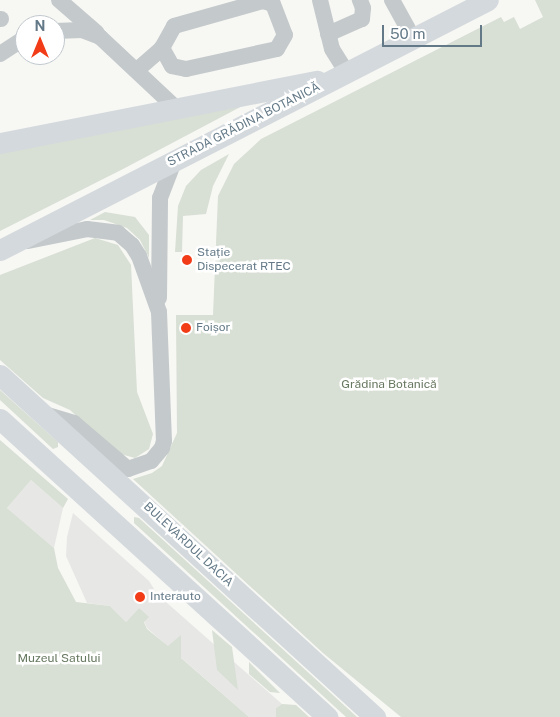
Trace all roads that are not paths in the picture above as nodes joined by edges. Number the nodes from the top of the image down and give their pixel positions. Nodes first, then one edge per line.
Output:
1 (59, 0) edge
2 (320, 0) edge
3 (360, 0) edge
4 (392, 0) edge
5 (488, 0) edge
6 (65, 31) edge
7 (328, 34) junction
8 (100, 37) junction
9 (412, 38) junction
10 (15, 44) edge
11 (162, 48) junction
12 (0, 54) edge
13 (136, 70) junction
14 (344, 75) junction
15 (176, 108) junction
16 (0, 143) edge
17 (174, 161) junction
18 (4, 247) edge
19 (159, 312) junction
20 (0, 375) edge
21 (44, 414) junction
22 (0, 418) edge
23 (102, 467) junction
24 (128, 469) junction
25 (328, 717) edge
26 (375, 717) edge

1 - 8 lane
2 - 7 lane
3 - 7 lane
4 - 9 lane
5 - 9 main road, STRADA GRĂDINA BOTANICĂ
6 - 8 lane
7 - 14 lane
8 - 13 lane
9 - 14 main road, STRADA GRĂDINA BOTANICĂ
10 - 12 lane
11 - 11 lane
11 - 13 lane
13 - 15 lane
14 - 15 main road
14 - 17 main road, STRADA GRĂDINA BOTANICĂ
15 - 16 main road
17 - 18 main road, STRADA GRĂDINA BOTANICĂ
17 - 19 lane
18 - 19 lane
19 - 24 lane
20 - 21 main road, BULEVARDUL DACIA
21 - 23 main road, BULEVARDUL DACIA
21 - 24 lane
22 - 25 main road
23 - 24 lane
23 - 26 main road, BULEVARDUL DACIA

